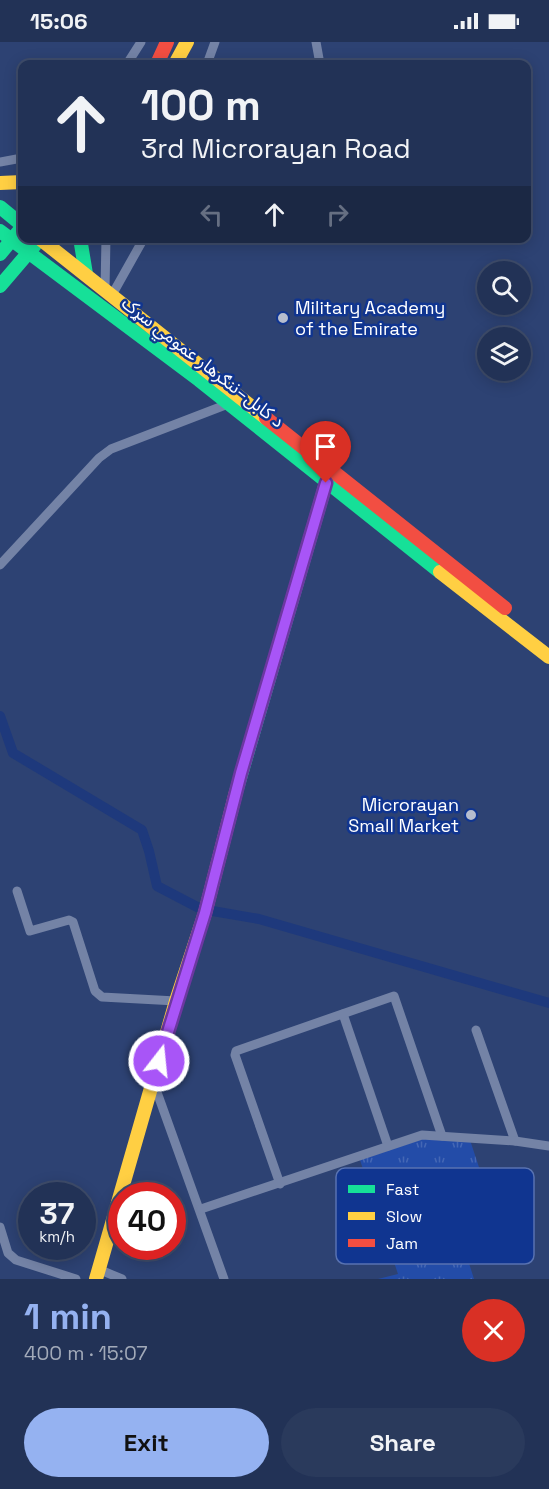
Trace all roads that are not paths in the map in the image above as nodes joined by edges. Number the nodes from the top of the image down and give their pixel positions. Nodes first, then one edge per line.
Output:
1 (141, 42) edge
2 (167, 42) edge
3 (187, 42) edge
4 (215, 42) edge
5 (316, 42) edge
6 (130, 60) edge
7 (159, 60) edge
8 (177, 60) edge
9 (208, 60) edge
10 (319, 60) edge
11 (18, 159) edge
12 (0, 162) edge
13 (18, 182) edge
14 (0, 183) edge
15 (0, 207) edge
16 (18, 222) edge
17 (0, 231) edge
18 (18, 231) edge
19 (12, 241) junction
20 (36, 243) edge
21 (46, 243) edge
22 (81, 243) edge
23 (106, 243) edge
24 (141, 243) edge
25 (30, 253) junction
26 (0, 254) edge
27 (86, 274) junction
28 (0, 286) edge
29 (109, 292) junction
30 (228, 405) junction
31 (326, 483) junction
32 (0, 565) edge
33 (549, 642) edge
34 (549, 657) edge
35 (17, 891) dead end
36 (176, 1001) junction
37 (342, 1014) junction
38 (476, 1030) dead end
39 (153, 1081) junction
40 (442, 1136) junction
41 (514, 1141) junction
42 (388, 1146) junction
43 (549, 1146) edge
44 (280, 1184) junction
45 (201, 1209) junction
46 (0, 1227) edge
47 (104, 1276) edge
48 (76, 1279) edge
49 (122, 1279) edge
50 (224, 1279) edge

1 - 6 street
2 - 7 main road
3 - 8 main road
4 - 9 street
5 - 10 street
11 - 12 street
13 - 14 main road
15 - 16 main road
17 - 19 main road, د کابل–ننګرهار عمومي سړک
18 - 19 main road
19 - 25 main road, د کابل–ننګرهار عمومي سړک
19 - 26 main road
20 - 25 main road
21 - 27 main road, د کابل–ننګرهار عمومي سړک
22 - 27 main road
23 - 29 street
24 - 29 street
25 - 28 main road
25 - 30 main road, د کابل–ننګرهار عمومي سړک
27 - 29 main road, د کابل–ننګرهار عمومي سړک
29 - 33 main road, د کابل–ننګرهار عمومي سړک
30 - 31 main road, د کابل–ننګرهار عمومي سړک
30 - 32 street
31 - 34 main road, د کابل–ننګرهار عمومي سړک
31 - 36 main road
35 - 36 street
36 - 39 main road
37 - 40 street
37 - 42 street
37 - 44 street
38 - 41 street
39 - 45 street
39 - 47 main road
40 - 41 street
40 - 42 street
41 - 43 street
42 - 44 street
44 - 45 street
45 - 50 street
46 - 48 street
47 - 49 street

